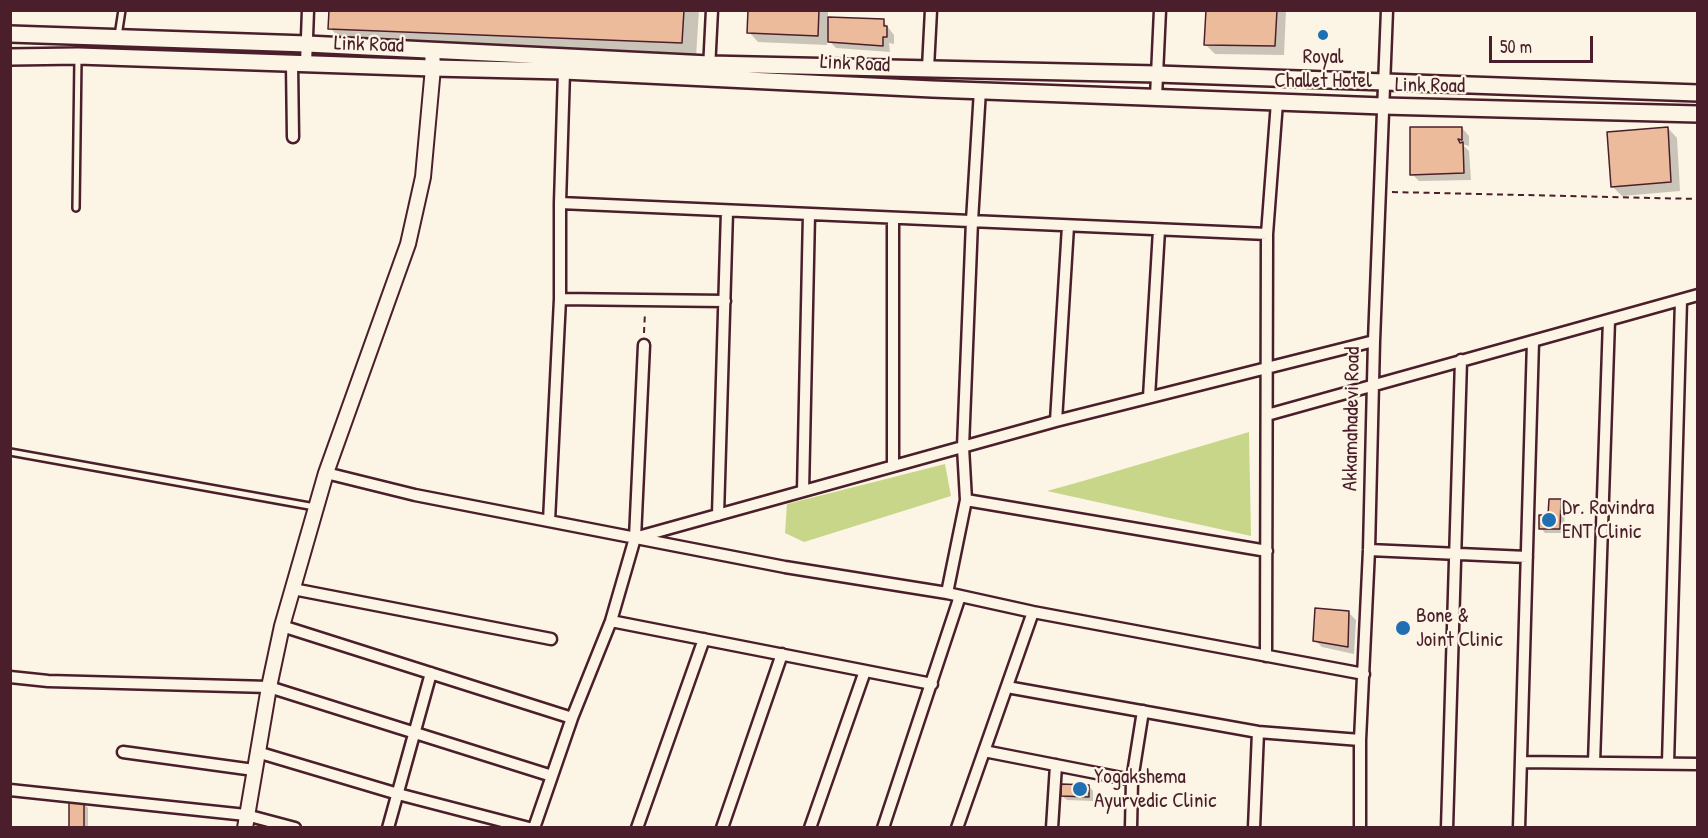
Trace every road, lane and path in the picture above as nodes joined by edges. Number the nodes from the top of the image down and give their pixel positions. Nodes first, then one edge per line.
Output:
1 (122, 10) edge
2 (308, 10) edge
3 (712, 10) edge
4 (931, 10) edge
5 (1160, 10) edge
6 (1387, 10) edge
7 (10, 34) edge
8 (118, 38) junction
9 (307, 44) junction
10 (432, 50) junction
11 (78, 56) junction
12 (10, 57) edge
13 (299, 64) junction
14 (928, 68) junction
15 (433, 69) junction
16 (564, 71) junction
17 (709, 71) junction
18 (1157, 74) junction
19 (1384, 81) junction
20 (980, 90) junction
21 (1698, 93) edge
22 (1156, 97) junction
23 (1277, 102) junction
24 (1383, 106) junction
25 (1698, 114) edge
26 (293, 137) dead end
27 (1380, 192) junction
28 (1698, 199) edge
29 (560, 203) junction
30 (76, 208) dead end
31 (727, 211) junction
32 (809, 214) junction
33 (893, 218) junction
34 (972, 221) junction
35 (1068, 226) junction
36 (1159, 230) junction
37 (1267, 234) junction
38 (1698, 295) edge
39 (560, 299) junction
40 (646, 300) junction
41 (1681, 300) junction
42 (725, 301) junction
43 (1609, 320) junction
44 (1374, 341) junction
45 (1533, 341) junction
46 (644, 345) joint
47 (1461, 360) junction
48 (1267, 368) junction
49 (1372, 386) junction
50 (1149, 397) junction
51 (1267, 415) junction
52 (1056, 421) junction
53 (963, 447) junction
54 (10, 452) edge
55 (893, 466) junction
56 (326, 473) junction
57 (802, 491) junction
58 (966, 500) junction
59 (317, 507) junction
60 (718, 515) junction
61 (549, 521) junction
62 (635, 538) junction
63 (1369, 550) junction
64 (1267, 551) junction
65 (1455, 554) junction
66 (1527, 557) junction
67 (292, 589) junction
68 (947, 593) junction
69 (960, 596) junction
70 (1033, 612) junction
71 (611, 621) junction
72 (282, 626) junction
73 (551, 639) dead end
74 (704, 639) junction
75 (782, 654) junction
76 (1266, 656) junction
77 (865, 671) junction
78 (431, 674) junction
79 (1364, 674) junction
80 (10, 677) edge
81 (932, 684) junction
82 (268, 687) junction
83 (1007, 687) junction
84 (1143, 711) junction
85 (572, 718) junction
86 (1258, 732) junction
87 (415, 734) junction
88 (1360, 740) junction
89 (984, 751) junction
90 (123, 752) dead end
91 (257, 752) junction
92 (1522, 762) junction
93 (1594, 763) junction
94 (1668, 763) junction
95 (1698, 764) edge
96 (1056, 765) junction
97 (254, 770) junction
98 (552, 776) junction
99 (1132, 780) junction
100 (10, 790) edge
101 (398, 794) junction
102 (245, 821) edge
103 (295, 828) edge
104 (388, 828) edge
105 (529, 828) edge
106 (534, 828) edge
107 (637, 828) edge
108 (722, 828) edge
109 (810, 828) edge
110 (883, 828) edge
111 (957, 828) edge
112 (1052, 828) edge
113 (1131, 828) edge
114 (1254, 828) edge
115 (1360, 828) edge
116 (1447, 828) edge
117 (1519, 828) edge

1 - 8 lane
2 - 9 street
3 - 17 street
4 - 14 street
5 - 18 street
6 - 19 street, Akkamahadevi Road
7 - 8 main road
8 - 9 main road
9 - 10 main road
9 - 13 street
10 - 15 street
10 - 17 main road
11 - 12 main road, Link Road
11 - 13 main road, Link Road
11 - 30 lane
13 - 15 main road, Link Road
13 - 26 street
14 - 17 main road
14 - 18 main road
15 - 16 main road, Link Road
15 - 56 street
16 - 17 main road, Link Road
16 - 29 street
17 - 20 main road, Link Road
18 - 19 main road
18 - 22 street
19 - 21 main road
19 - 24 street, Akkamahadevi Road
20 - 22 main road, Link Road
20 - 34 street
22 - 23 main road, Link Road
23 - 24 main road, Link Road
23 - 37 street
24 - 25 main road, Link Road
24 - 27 street, Akkamahadevi Road
27 - 28 path
27 - 44 street, Akkamahadevi Road
29 - 31 street
29 - 39 street
31 - 32 street
31 - 42 street
32 - 33 street
32 - 57 street
33 - 34 street
33 - 55 street
34 - 35 street
34 - 53 street
35 - 36 street
35 - 52 street
36 - 37 street
36 - 50 street
37 - 48 street
38 - 41 street
39 - 40 street
39 - 61 street
40 - 42 street
40 - 46 path
41 - 43 street
41 - 94 street
42 - 60 street
43 - 45 street
43 - 93 street
44 - 48 street
44 - 49 street, Akkamahadevi Road
45 - 47 street
45 - 66 street
46 - 62 street
47 - 49 street
47 - 65 street
48 - 50 street
48 - 51 street
49 - 51 street
49 - 63 street, Akkamahadevi Road
50 - 52 street
51 - 64 street
52 - 53 street
53 - 55 street
53 - 58 street
54 - 59 lane
55 - 57 street
56 - 59 street
56 - 61 street
57 - 60 street
58 - 64 street
58 - 68 street
59 - 67 street
60 - 62 street
61 - 62 street
62 - 68 street
62 - 71 street
63 - 65 street
63 - 79 street, Akkamahadevi Road
64 - 76 street
65 - 66 street
65 - 116 street
66 - 92 street
67 - 72 street
67 - 73 street
68 - 69 street
69 - 70 street
69 - 81 street
70 - 76 street
70 - 83 street
71 - 74 street
71 - 85 street
72 - 78 street
72 - 82 street
74 - 75 street
74 - 107 street
75 - 77 street
75 - 108 street
76 - 79 street
77 - 81 street
77 - 109 street
78 - 85 street
78 - 87 street
79 - 88 street, Akkamahadevi Road
80 - 82 street
81 - 110 street
82 - 87 street
82 - 91 street
83 - 84 street
83 - 89 street
84 - 86 street
84 - 99 street
85 - 98 street
86 - 88 street
86 - 114 street
87 - 98 street
87 - 101 street
88 - 115 street, Akkamahadevi Road
89 - 96 street
89 - 111 street
90 - 97 street
91 - 97 street
91 - 101 street
92 - 93 street
92 - 117 street
93 - 94 street
94 - 95 street
96 - 99 street
96 - 112 street
97 - 102 street
98 - 106 street
99 - 113 street
100 - 102 street
101 - 104 street
101 - 105 street
102 - 103 street

